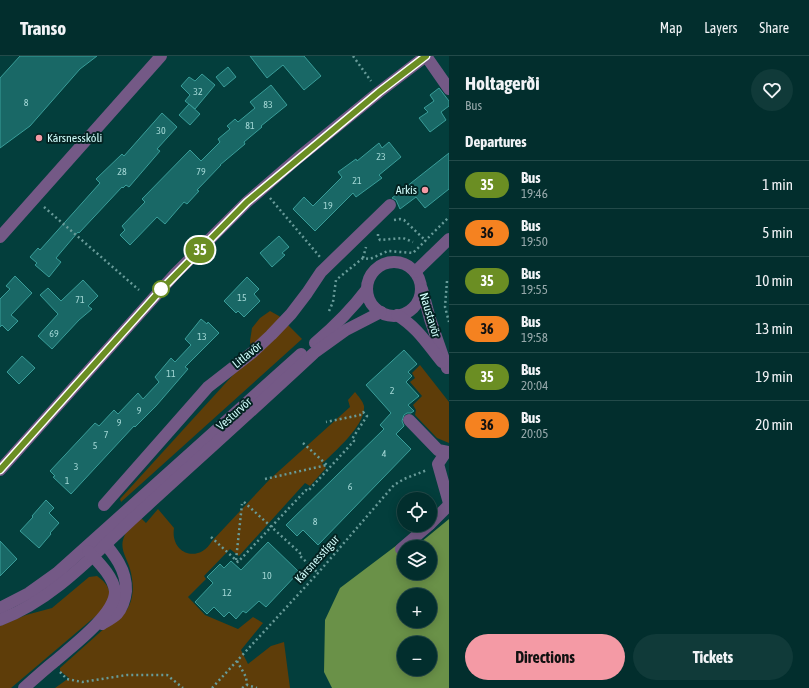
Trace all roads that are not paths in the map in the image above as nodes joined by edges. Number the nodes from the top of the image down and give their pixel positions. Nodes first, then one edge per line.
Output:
1 (161, 56) edge
2 (426, 56) edge
3 (449, 89) edge
4 (390, 205) dead end
5 (0, 237) edge
6 (449, 239) edge
7 (415, 272) junction
8 (421, 286) junction
9 (367, 289) junction
10 (381, 312) junction
11 (397, 316) junction
12 (448, 369) edge
13 (409, 420) dead end
14 (447, 452) edge
15 (0, 470) edge
16 (449, 504) edge
17 (104, 505) dead end
18 (437, 517) edge
19 (421, 532) edge
20 (102, 540) junction
21 (412, 540) edge
22 (89, 552) junction
23 (0, 608) edge
24 (0, 620) edge
25 (90, 631) junction
26 (24, 688) edge

1 - 5 street
2 - 3 street
2 - 15 street
4 - 17 street, Litlavör
6 - 7 street
7 - 8 street
7 - 9 street
8 - 11 street
8 - 12 street, Naustavör
9 - 10 street
9 - 20 street, Vesturvör
10 - 11 street
10 - 20 street, Vesturvör
11 - 12 street, Naustavör
13 - 14 street
14 - 16 street
16 - 18 street
19 - 21 street
20 - 22 street, Vesturvör
20 - 25 street
22 - 23 street, Vesturvör
22 - 24 street, Vesturvör
22 - 25 street
25 - 26 street

